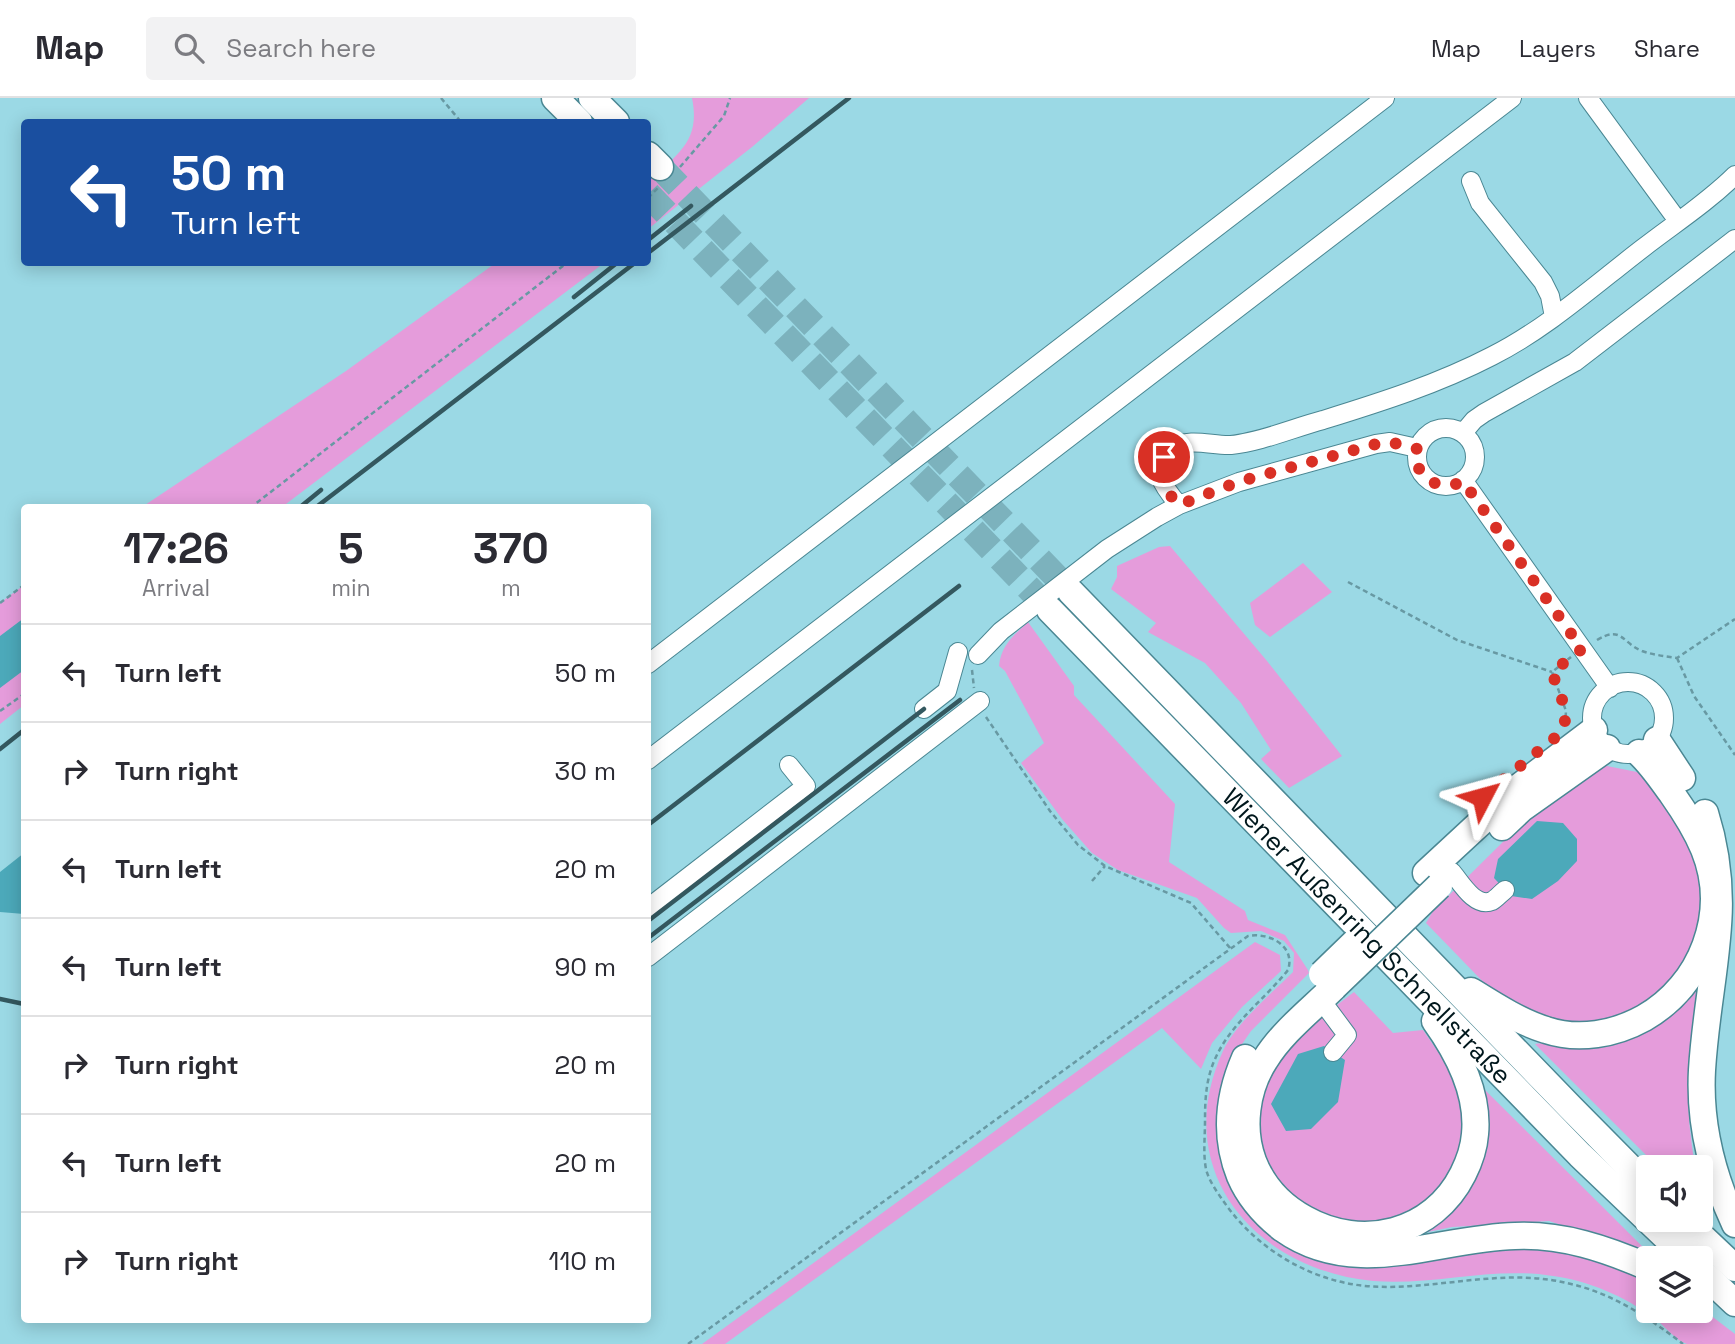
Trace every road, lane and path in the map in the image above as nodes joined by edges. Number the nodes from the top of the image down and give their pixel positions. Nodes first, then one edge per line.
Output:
1 (441, 98) edge
2 (555, 98) edge
3 (592, 98) edge
4 (730, 98) edge
5 (1385, 98) edge
6 (1512, 98) edge
7 (1588, 98) edge
8 (458, 119) edge
9 (576, 119) edge
10 (613, 119) edge
11 (661, 169) edge
12 (1735, 175) edge
13 (1471, 181) dead end
14 (651, 191) edge
15 (1678, 221) junction
16 (1735, 239) edge
17 (563, 266) edge
18 (1554, 317) junction
19 (1463, 433) junction
20 (1418, 449) junction
21 (1463, 481) junction
22 (255, 504) edge
23 (1179, 505) junction
24 (1348, 582) dead end
25 (21, 587) edge
26 (1071, 592) tunnel mouth
27 (0, 603) edge
28 (1050, 610) tunnel mouth
29 (1735, 620) edge
30 (1582, 649) junction
31 (958, 652) dead end
32 (978, 655) dead end
33 (1677, 658) junction
34 (651, 662) edge
35 (1552, 672) junction
36 (1610, 688) junction
37 (21, 696) edge
38 (980, 701) dead end
39 (925, 709) dead end
40 (0, 712) edge
41 (1562, 732) dead end
42 (1600, 739) junction
43 (1648, 746) junction
44 (1735, 755) edge
45 (651, 758) edge
46 (1017, 764) dead end
47 (789, 765) dead end
48 (1105, 866) junction
49 (1439, 877) junction
50 (1092, 881) dead end
51 (1505, 890) dead end
52 (651, 906) edge
53 (1231, 949) junction
54 (651, 955) edge
55 (1391, 960) junction
56 (1437, 970) junction
57 (1326, 987) junction
58 (1333, 1052) dead end
59 (1636, 1174) edge
60 (1735, 1224) edge
61 (1697, 1232) edge
62 (1675, 1246) edge
63 (1636, 1262) edge
64 (1735, 1268) edge
65 (1713, 1282) edge
66 (1735, 1303) edge
67 (1713, 1306) edge
68 (1735, 1320) edge
69 (688, 1344) edge
70 (1682, 1344) edge

1 - 8 path
2 - 9 highway
3 - 10 highway
4 - 11 path
5 - 34 lane
6 - 45 lane
7 - 15 lane
11 - 14 path
12 - 15 lane
13 - 18 lane
15 - 18 lane
16 - 19 lane
17 - 22 path
18 - 23 lane
19 - 20 lane
19 - 21 lane
20 - 21 lane
20 - 23 lane
21 - 30 lane
23 - 32 lane
24 - 35 path
25 - 27 path
26 - 56 highway, Wiener Außenring Schnellstraße
28 - 55 highway, Wiener Außenring Schnellstraße
29 - 33 path
30 - 33 path
30 - 35 path
30 - 36 lane
31 - 39 lane
33 - 44 path
35 - 41 path
36 - 42 lane
36 - 43 lane
37 - 40 path
38 - 54 lane
42 - 43 lane
42 - 49 highway
43 - 56 highway
43 - 60 highway
46 - 48 path
47 - 52 lane
48 - 50 path
48 - 53 path
49 - 51 lane
49 - 57 highway, bridge
53 - 69 path
53 - 70 path
55 - 57 highway
55 - 62 highway, Wiener Außenring Schnellstraße
56 - 59 highway, Wiener Außenring Schnellstraße
57 - 58 lane
57 - 63 highway
61 - 64 highway
65 - 66 highway
67 - 68 highway

